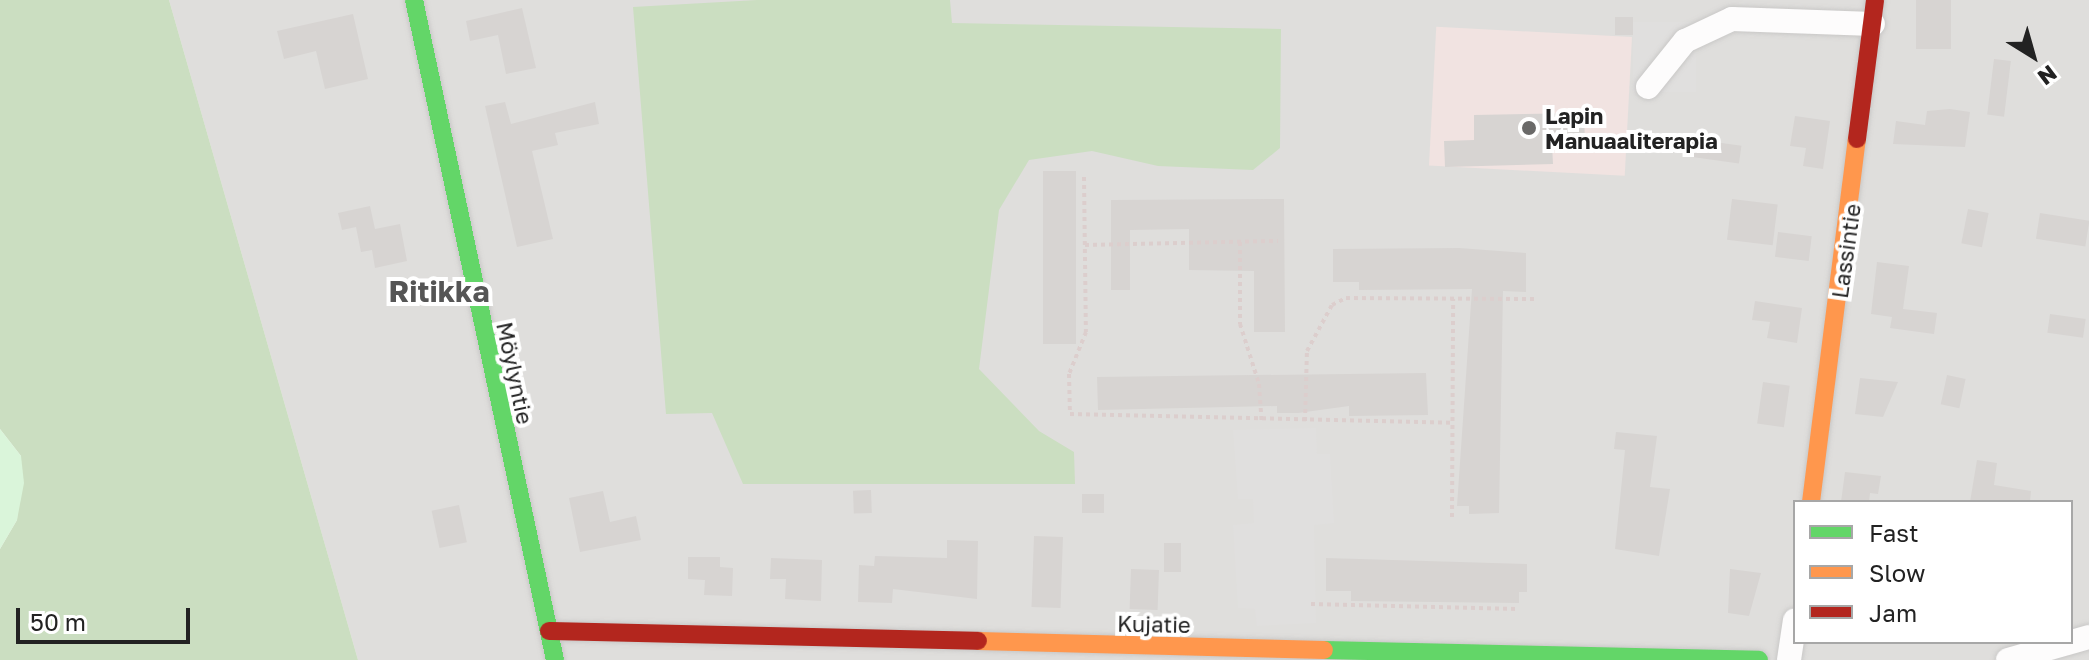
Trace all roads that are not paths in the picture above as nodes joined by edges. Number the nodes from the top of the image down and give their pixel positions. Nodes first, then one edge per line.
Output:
1 (414, 0) edge
2 (1874, 12) edge
3 (1648, 87) dead end
4 (1811, 500) edge
5 (549, 631) junction
6 (1793, 633) edge
7 (2064, 644) edge
8 (988, 652) edge
9 (555, 660) edge
10 (1759, 660) edge
11 (1789, 660) edge
12 (2008, 660) edge

1 - 5 street, Möylyntie
2 - 3 street
2 - 4 street, Lassintie
5 - 8 street, Kujatie
5 - 9 street, Möylyntie
6 - 11 street
7 - 12 street
8 - 10 street, Kujatie

